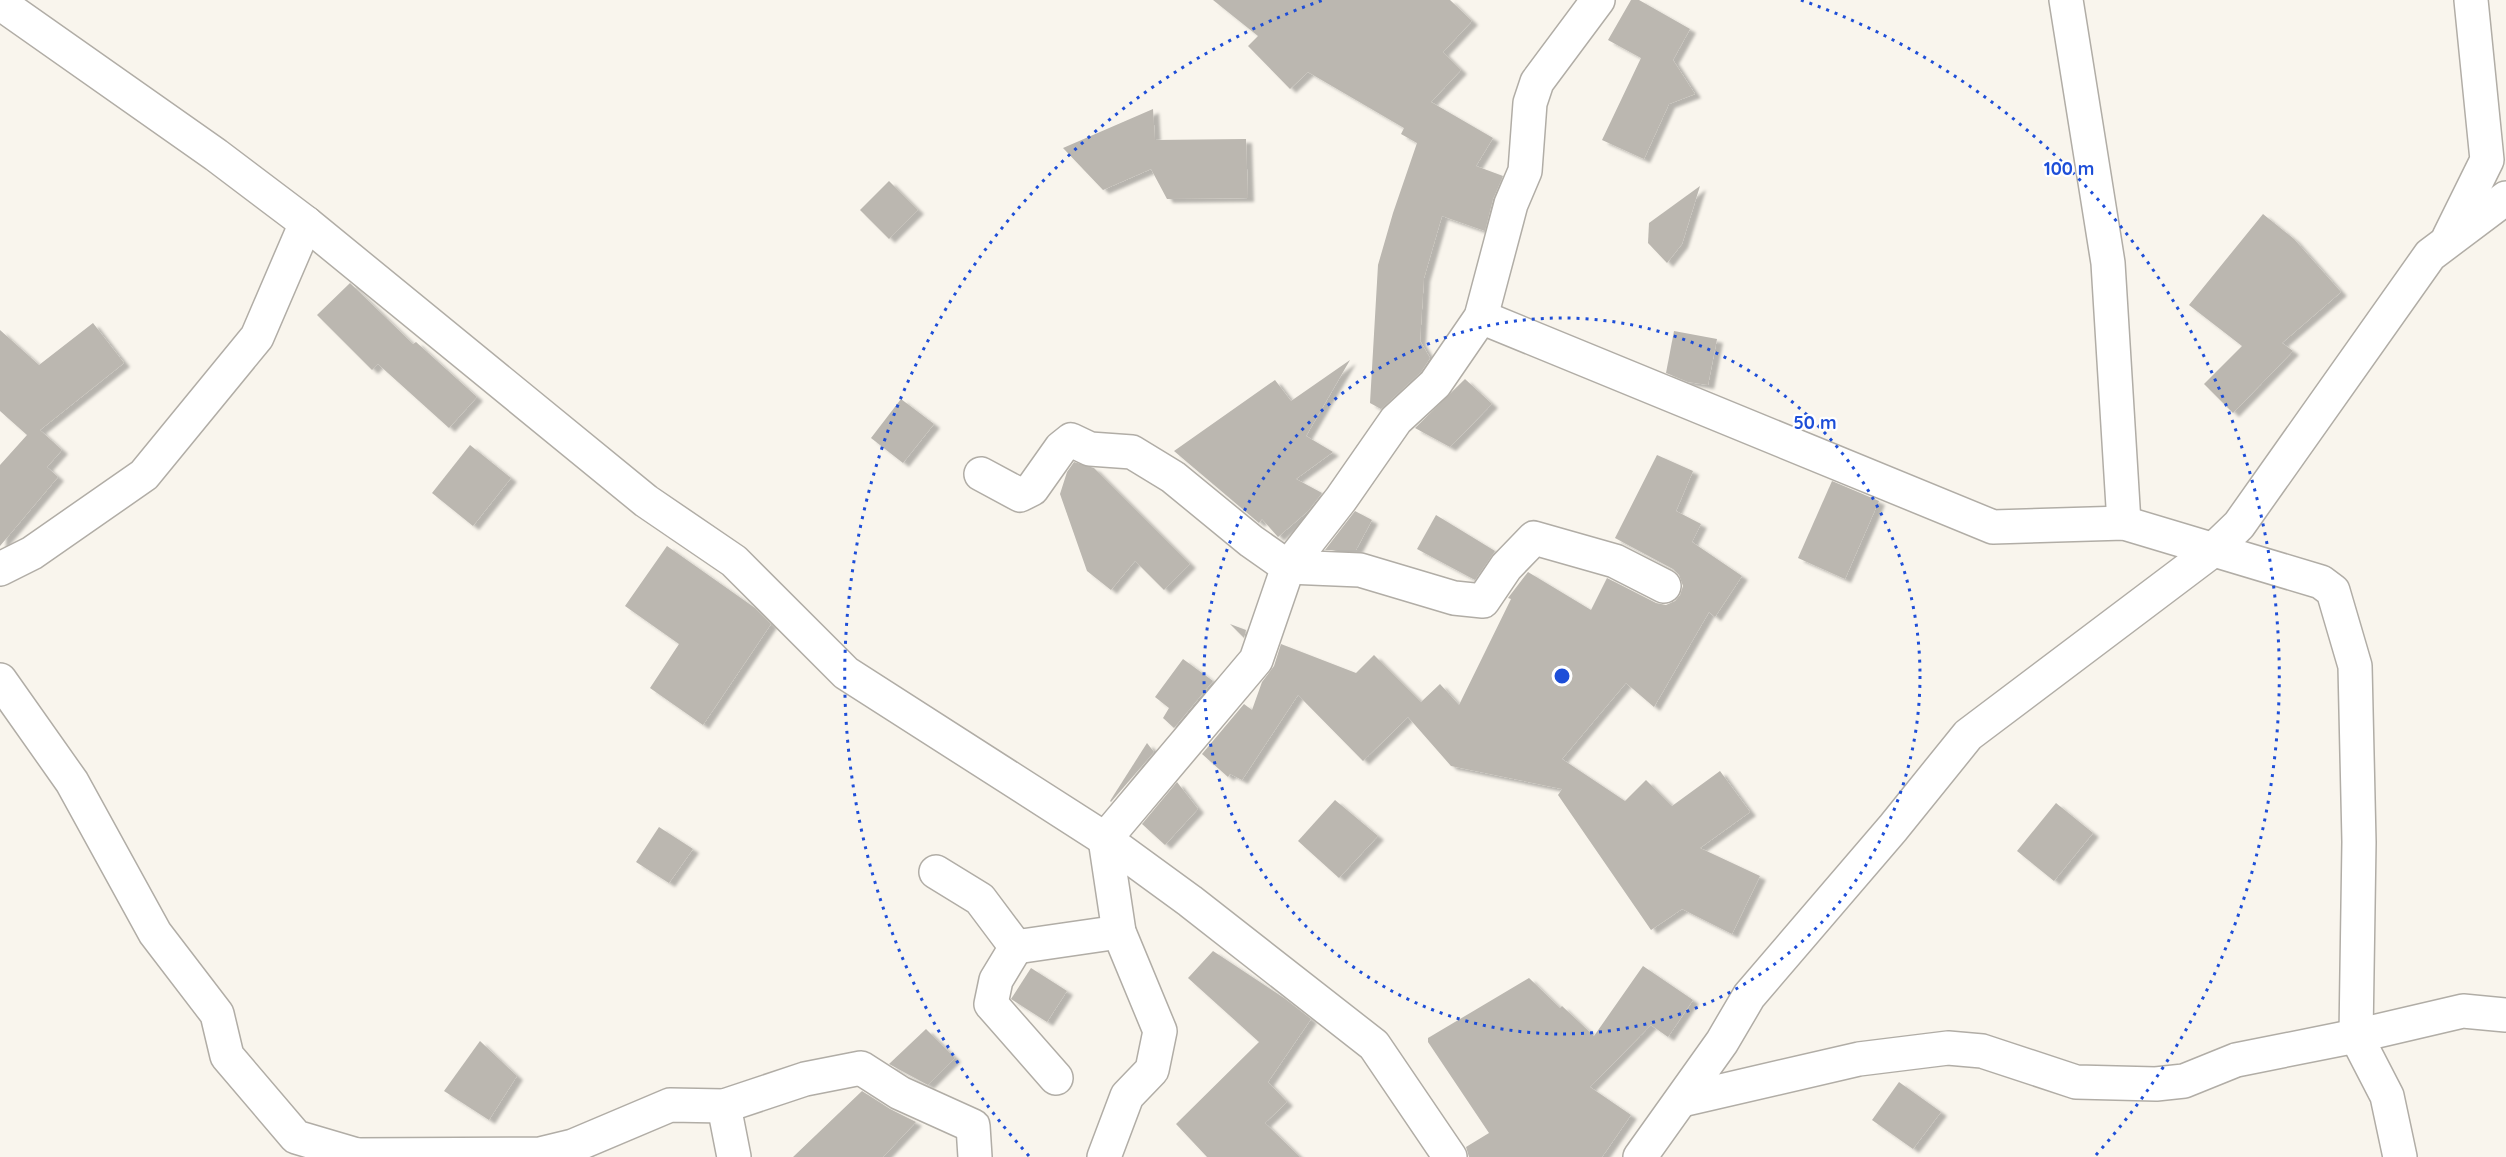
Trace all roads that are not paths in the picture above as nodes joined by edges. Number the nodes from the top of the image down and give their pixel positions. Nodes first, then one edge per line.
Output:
1 (1598, 0) edge
2 (2066, 0) edge
3 (2471, 0) edge
4 (0, 3) edge
5 (2506, 198) edge
6 (306, 223) junction
7 (2446, 241) junction
8 (1481, 317) junction
9 (981, 474) dead end
10 (2124, 523) junction
11 (2212, 551) junction
12 (1288, 567) junction
13 (0, 569) edge
14 (1664, 586) dead end
15 (0, 680) edge
16 (1105, 839) junction
17 (936, 872) dead end
18 (1119, 932) junction
19 (1016, 947) junction
20 (2506, 1015) edge
21 (2356, 1036) junction
22 (1056, 1078) dead end
23 (1682, 1100) junction
24 (724, 1106) junction
25 (357, 1156) edge
26 (735, 1157) edge
27 (975, 1157) edge
28 (1104, 1157) edge
29 (1450, 1157) edge
30 (1640, 1157) edge
31 (2400, 1157) edge

1 - 8 street
2 - 10 street
3 - 7 street
4 - 6 street
5 - 7 street
6 - 13 street
6 - 16 street
7 - 11 street
8 - 10 street
8 - 12 street
9 - 12 street
10 - 11 street
11 - 21 street
11 - 23 street
12 - 14 street
12 - 16 street
15 - 25 street
16 - 18 street
16 - 29 street
17 - 19 street
18 - 19 street
18 - 28 street
19 - 22 street
20 - 21 street
21 - 23 street
21 - 31 street
23 - 30 street
24 - 25 street
24 - 26 street
24 - 27 street

